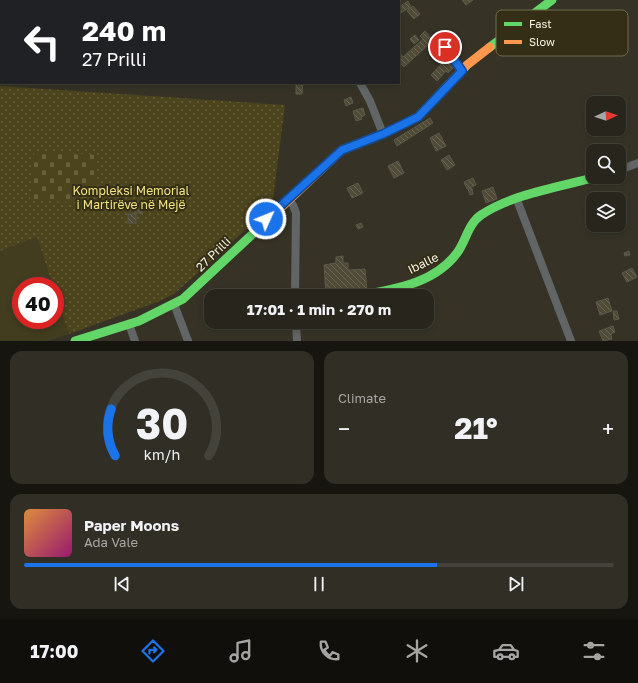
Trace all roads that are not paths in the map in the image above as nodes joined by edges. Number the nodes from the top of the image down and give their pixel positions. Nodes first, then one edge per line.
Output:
1 (552, 0) edge
2 (539, 10) edge
3 (439, 40) dead end
4 (496, 44) edge
5 (462, 71) junction
6 (361, 84) edge
7 (383, 134) junction
8 (638, 163) edge
9 (626, 167) edge
10 (586, 180) edge
11 (287, 199) junction
12 (517, 200) junction
13 (295, 289) edge
14 (390, 289) edge
15 (174, 304) junction
16 (129, 324) junction
17 (296, 329) edge
18 (75, 341) edge
19 (135, 341) edge
20 (188, 341) edge
21 (297, 341) edge
22 (571, 341) edge

1 - 2 street, 27 Prilli
3 - 5 street
4 - 5 street, 27 Prilli
5 - 7 street, 27 Prilli
6 - 7 street
7 - 11 street, 27 Prilli
8 - 9 street
10 - 12 street, Iballe
11 - 13 street
11 - 15 street, 27 Prilli
12 - 14 street, Iballe
12 - 22 street
15 - 16 street, 27 Prilli
15 - 20 street
16 - 18 street, 27 Prilli
16 - 19 street
17 - 21 street

